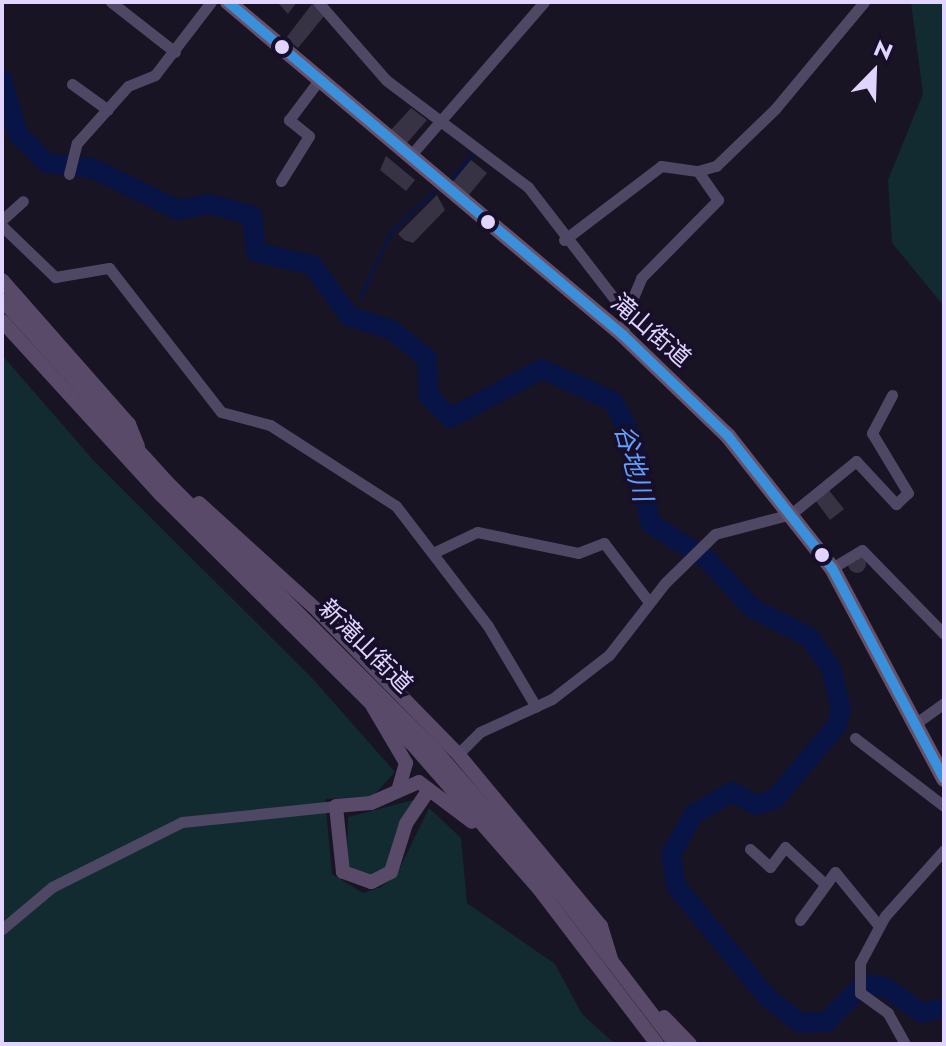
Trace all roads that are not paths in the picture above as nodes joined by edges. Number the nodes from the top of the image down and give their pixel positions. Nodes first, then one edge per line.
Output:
1 (111, 2) edge
2 (211, 2) edge
3 (228, 2) edge
4 (318, 2) edge
5 (544, 2) edge
6 (864, 2) edge
7 (175, 52) junction
8 (319, 80) junction
9 (72, 84) dead end
10 (108, 110) junction
11 (442, 122) junction
12 (410, 156) junction
13 (698, 171) junction
14 (69, 174) dead end
15 (281, 181) dead end
16 (23, 201) dead end
17 (2, 223) edge
18 (564, 240) junction
19 (2, 280) edge
20 (2, 300) edge
21 (626, 314) junction
22 (2, 321) edge
23 (623, 335) junction
24 (892, 395) dead end
25 (142, 455) junction
26 (166, 481) junction
27 (791, 514) junction
28 (433, 553) junction
29 (832, 568) junction
30 (649, 602) junction
31 (944, 634) edge
32 (371, 701) junction
33 (944, 703) edge
34 (536, 707) junction
35 (915, 724) junction
36 (855, 738) dead end
37 (456, 757) junction
38 (944, 779) edge
39 (399, 788) junction
40 (426, 794) dead end
41 (336, 806) junction
42 (944, 806) edge
43 (504, 847) junction
44 (750, 849) dead end
45 (944, 850) edge
46 (825, 884) junction
47 (800, 920) dead end
48 (879, 926) junction
49 (2, 929) edge
50 (612, 963) junction
51 (637, 993) junction
52 (657, 1044) edge
53 (675, 1044) edge
54 (690, 1044) edge
55 (905, 1044) edge

1 - 7 street
2 - 7 street
3 - 8 highway, 滝山街道
4 - 11 street
5 - 11 street
6 - 13 street
7 - 10 street
8 - 12 highway, 滝山街道
8 - 15 street
9 - 10 street
10 - 14 street
11 - 12 street
11 - 18 street
12 - 23 highway, 滝山街道
13 - 18 street
13 - 21 street
16 - 17 street
17 - 28 street
18 - 21 street
19 - 25 main road
20 - 25 main road, 新滝山街道
21 - 23 street
22 - 32 main road, 新滝山街道
23 - 27 highway, 滝山街道
24 - 27 street
25 - 26 main road, 新滝山街道
26 - 37 main road
26 - 50 main road, 新滝山街道
27 - 29 highway, 滝山街道
27 - 30 street
28 - 30 street
28 - 34 street
29 - 31 street
29 - 35 highway, 滝山街道
30 - 34 street
32 - 39 main road
32 - 43 main road, 新滝山街道
33 - 35 street
34 - 37 street
35 - 38 highway, 滝山街道
36 - 42 street
37 - 50 main road
39 - 41 main road
39 - 43 main road
40 - 41 main road
41 - 49 street
43 - 52 main road, 新滝山街道
44 - 46 street
45 - 48 street
46 - 47 street
46 - 48 street
48 - 55 street
50 - 51 main road, 新滝山街道
51 - 53 main road, 新滝山街道
51 - 54 main road

